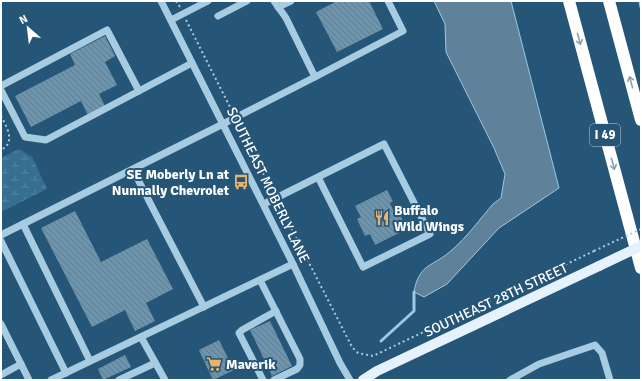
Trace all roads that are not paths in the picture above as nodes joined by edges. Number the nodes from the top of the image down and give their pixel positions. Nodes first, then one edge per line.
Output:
1 (161, 1) edge
2 (208, 1) edge
3 (247, 1) edge
4 (290, 1) edge
5 (388, 1) edge
6 (569, 1) edge
7 (609, 1) edge
8 (276, 4) edge
9 (218, 16) dead end
10 (171, 20) junction
11 (192, 63) junction
12 (315, 77) junction
13 (1, 86) edge
14 (1, 90) edge
15 (139, 91) junction
16 (641, 120) edge
17 (223, 124) junction
18 (133, 170) junction
19 (318, 177) junction
20 (264, 204) junction
21 (22, 224) junction
22 (1, 235) edge
23 (1, 241) edge
24 (641, 246) edge
25 (293, 264) junction
26 (641, 268) edge
27 (260, 280) junction
28 (204, 307) junction
29 (276, 311) junction
30 (1, 324) edge
31 (141, 337) junction
32 (90, 361) junction
33 (155, 363) junction
34 (21, 364) junction
35 (66, 373) junction
36 (1, 375) edge
37 (29, 380) edge
38 (51, 380) edge
39 (119, 380) edge
40 (165, 380) edge
41 (263, 380) edge
42 (274, 380) edge
43 (350, 380) edge
44 (363, 380) edge
45 (510, 380) edge
46 (610, 380) edge

1 - 10 street, SOUTHEAST MOBERLY LANE
2 - 10 street
3 - 9 street
4 - 8 street
5 - 12 street
6 -> 26 highway, I 49
16 -> 7 highway
8 - 12 street
10 - 11 street, SOUTHEAST MOBERLY LANE
11 - 15 street
11 - 17 street, SOUTHEAST MOBERLY LANE
12 - 17 street
13 - 15 street
14 - 15 street
17 - 18 street
17 - 20 street, SOUTHEAST MOBERLY LANE
18 - 21 street
18 - 28 street
19 - 19 street
19 - 20 street
20 - 25 street, SOUTHEAST MOBERLY LANE
21 - 22 street
21 - 32 street
23 - 35 street
24 - 44 main road, SOUTHEAST 28TH STREET, bridge
25 - 27 street
25 - 43 street, SOUTHEAST MOBERLY LANE
27 - 28 street
27 - 29 street
28 - 31 street
29 - 41 street
29 - 42 street
30 - 34 street
31 - 32 street
31 - 33 street
32 - 35 street
33 - 39 street
33 - 40 street
34 - 36 street
34 - 37 street
35 - 38 street
45 - 46 street

